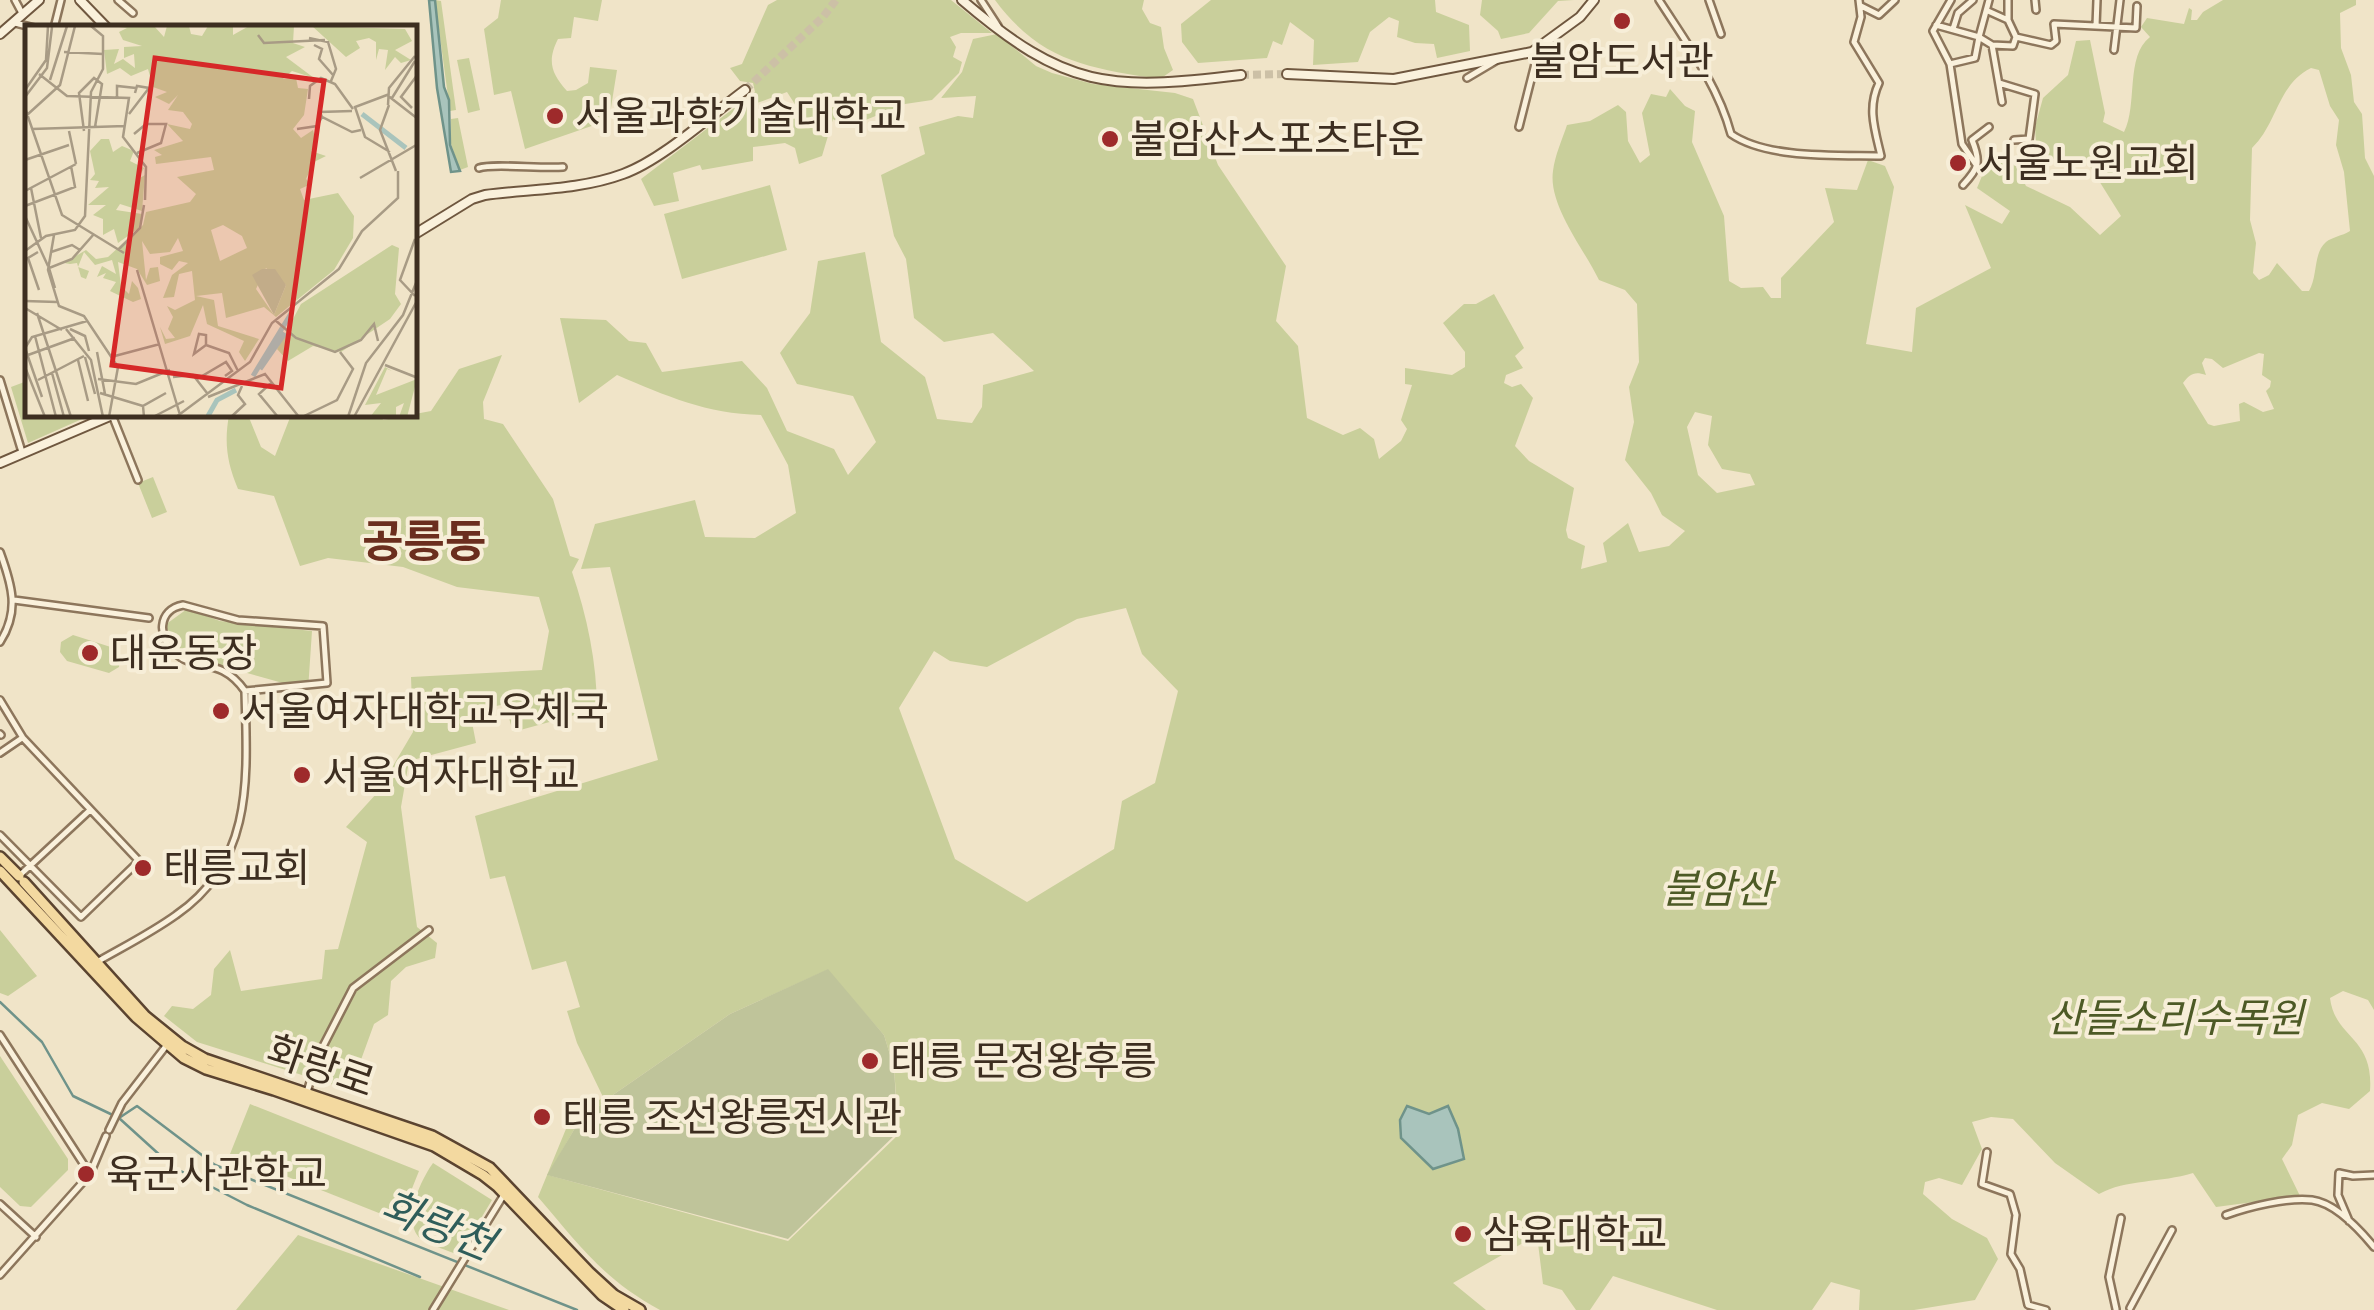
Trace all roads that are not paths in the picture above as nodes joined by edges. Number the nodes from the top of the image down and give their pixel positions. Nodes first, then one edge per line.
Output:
1 (15, 0) edge
2 (39, 0) edge
3 (61, 0) edge
4 (80, 0) edge
5 (118, 0) edge
6 (962, 0) edge
7 (981, 0) edge
8 (1594, 0) edge
9 (1659, 0) edge
10 (1708, 0) edge
11 (1895, 0) edge
12 (1951, 0) edge
13 (1973, 0) edge
14 (1989, 0) edge
15 (2008, 0) edge
16 (2035, 0) edge
17 (2097, 0) edge
18 (2120, 0) edge
19 (1860, 3) edge
20 (2137, 6) dead end
21 (2036, 10) dead end
22 (1988, 12) junction
23 (133, 13) dead end
24 (22, 15) junction
25 (2008, 20) junction
26 (14, 22) junction
27 (25, 25) edge
28 (55, 25) edge
29 (104, 25) edge
30 (1936, 25) junction
31 (998, 26) junction
32 (2096, 26) junction
33 (2118, 27) junction
34 (1954, 28) junction
35 (0, 34) edge
36 (1721, 34) dead end
37 (1979, 37) junction
38 (2016, 37) junction
39 (1992, 44) junction
40 (1540, 47) junction
41 (2114, 50) dead end
42 (1499, 59) junction
43 (1950, 64) junction
44 (1241, 74) tunnel mouth
45 (1287, 74) tunnel mouth
46 (1468, 78) dead end
47 (1999, 84) junction
48 (745, 90) tunnel mouth
49 (2002, 102) dead end
50 (1519, 127) dead end
51 (1989, 127) dead end
52 (2014, 140) dead end
53 (1977, 166) junction
54 (563, 167) dead end
55 (479, 168) dead end
56 (1963, 185) dead end
57 (418, 232) edge
58 (0, 380) edge
59 (105, 418) edge
60 (113, 418) edge
61 (22, 455) junction
62 (0, 463) edge
63 (138, 480) dead end
64 (0, 552) edge
65 (14, 600) junction
66 (148, 618) dead end
67 (0, 642) edge
68 (245, 691) junction
69 (0, 700) edge
70 (23, 738) junction
71 (0, 753) edge
72 (90, 810) junction
73 (0, 835) edge
74 (0, 857) edge
75 (30, 866) junction
76 (0, 871) edge
77 (22, 879) junction
78 (429, 930) dead end
79 (94, 964) junction
80 (0, 1035) edge
81 (170, 1042) junction
82 (306, 1096) junction
83 (1987, 1152) dead end
84 (90, 1174) junction
85 (2374, 1175) edge
86 (507, 1190) junction
87 (0, 1204) edge
88 (2226, 1215) dead end
89 (2121, 1218) dead end
90 (2349, 1221) junction
91 (2172, 1230) dead end
92 (36, 1237) junction
93 (2374, 1247) edge
94 (0, 1275) edge
95 (2116, 1309) edge
96 (2131, 1309) edge
97 (433, 1310) edge
98 (624, 1310) edge
99 (640, 1310) edge
100 (2046, 1310) edge

1 - 24 street
2 - 24 street
3 - 28 street
4 - 29 street
5 - 23 street
6 - 31 street
7 - 31 street
8 - 40 street
9 - 19 street
10 - 36 street
11 - 19 street
12 - 30 street
13 - 34 street
14 - 22 street
15 - 25 street
16 - 21 street
17 - 32 street
18 - 33 street
20 - 33 street
22 - 25 street
22 - 37 street
24 - 26 street
25 - 38 street
26 - 27 street
26 - 35 street
30 - 34 street
30 - 43 street
31 - 44 street
32 - 33 street
32 - 38 street
33 - 41 street
34 - 37 street
37 - 39 street
37 - 43 street
38 - 39 street
39 - 47 street
40 - 42 street
40 - 50 street
42 - 45 street
42 - 46 street
43 - 53 street
47 - 49 street
47 - 52 street
48 - 57 street
51 - 53 street
53 - 56 street
54 - 55 street
58 - 61 street
59 - 61 street
60 - 63 street
61 - 62 street
64 - 65 street
65 - 66 street
65 - 67 street
68 - 68 street
68 - 79 street
69 - 70 street
70 - 71 street
70 - 72 street
72 - 75 street
72 - 75 street
73 - 75 street
74 - 77 main road, 화랑로
75 - 77 street
76 - 79 main road, 화랑로
77 - 79 main road, 화랑로
78 - 82 street
79 - 81 main road, 화랑로
80 - 84 street
81 - 82 main road, 화랑로
81 - 84 street
82 - 86 main road, 화랑로
83 - 100 street
84 - 92 street
85 - 90 street
86 - 97 street
86 - 98 main road, 화랑로
86 - 99 main road, 화랑로
87 - 92 street
88 - 90 street
89 - 95 street
90 - 93 street
91 - 96 street
92 - 94 street
95 - 96 street

